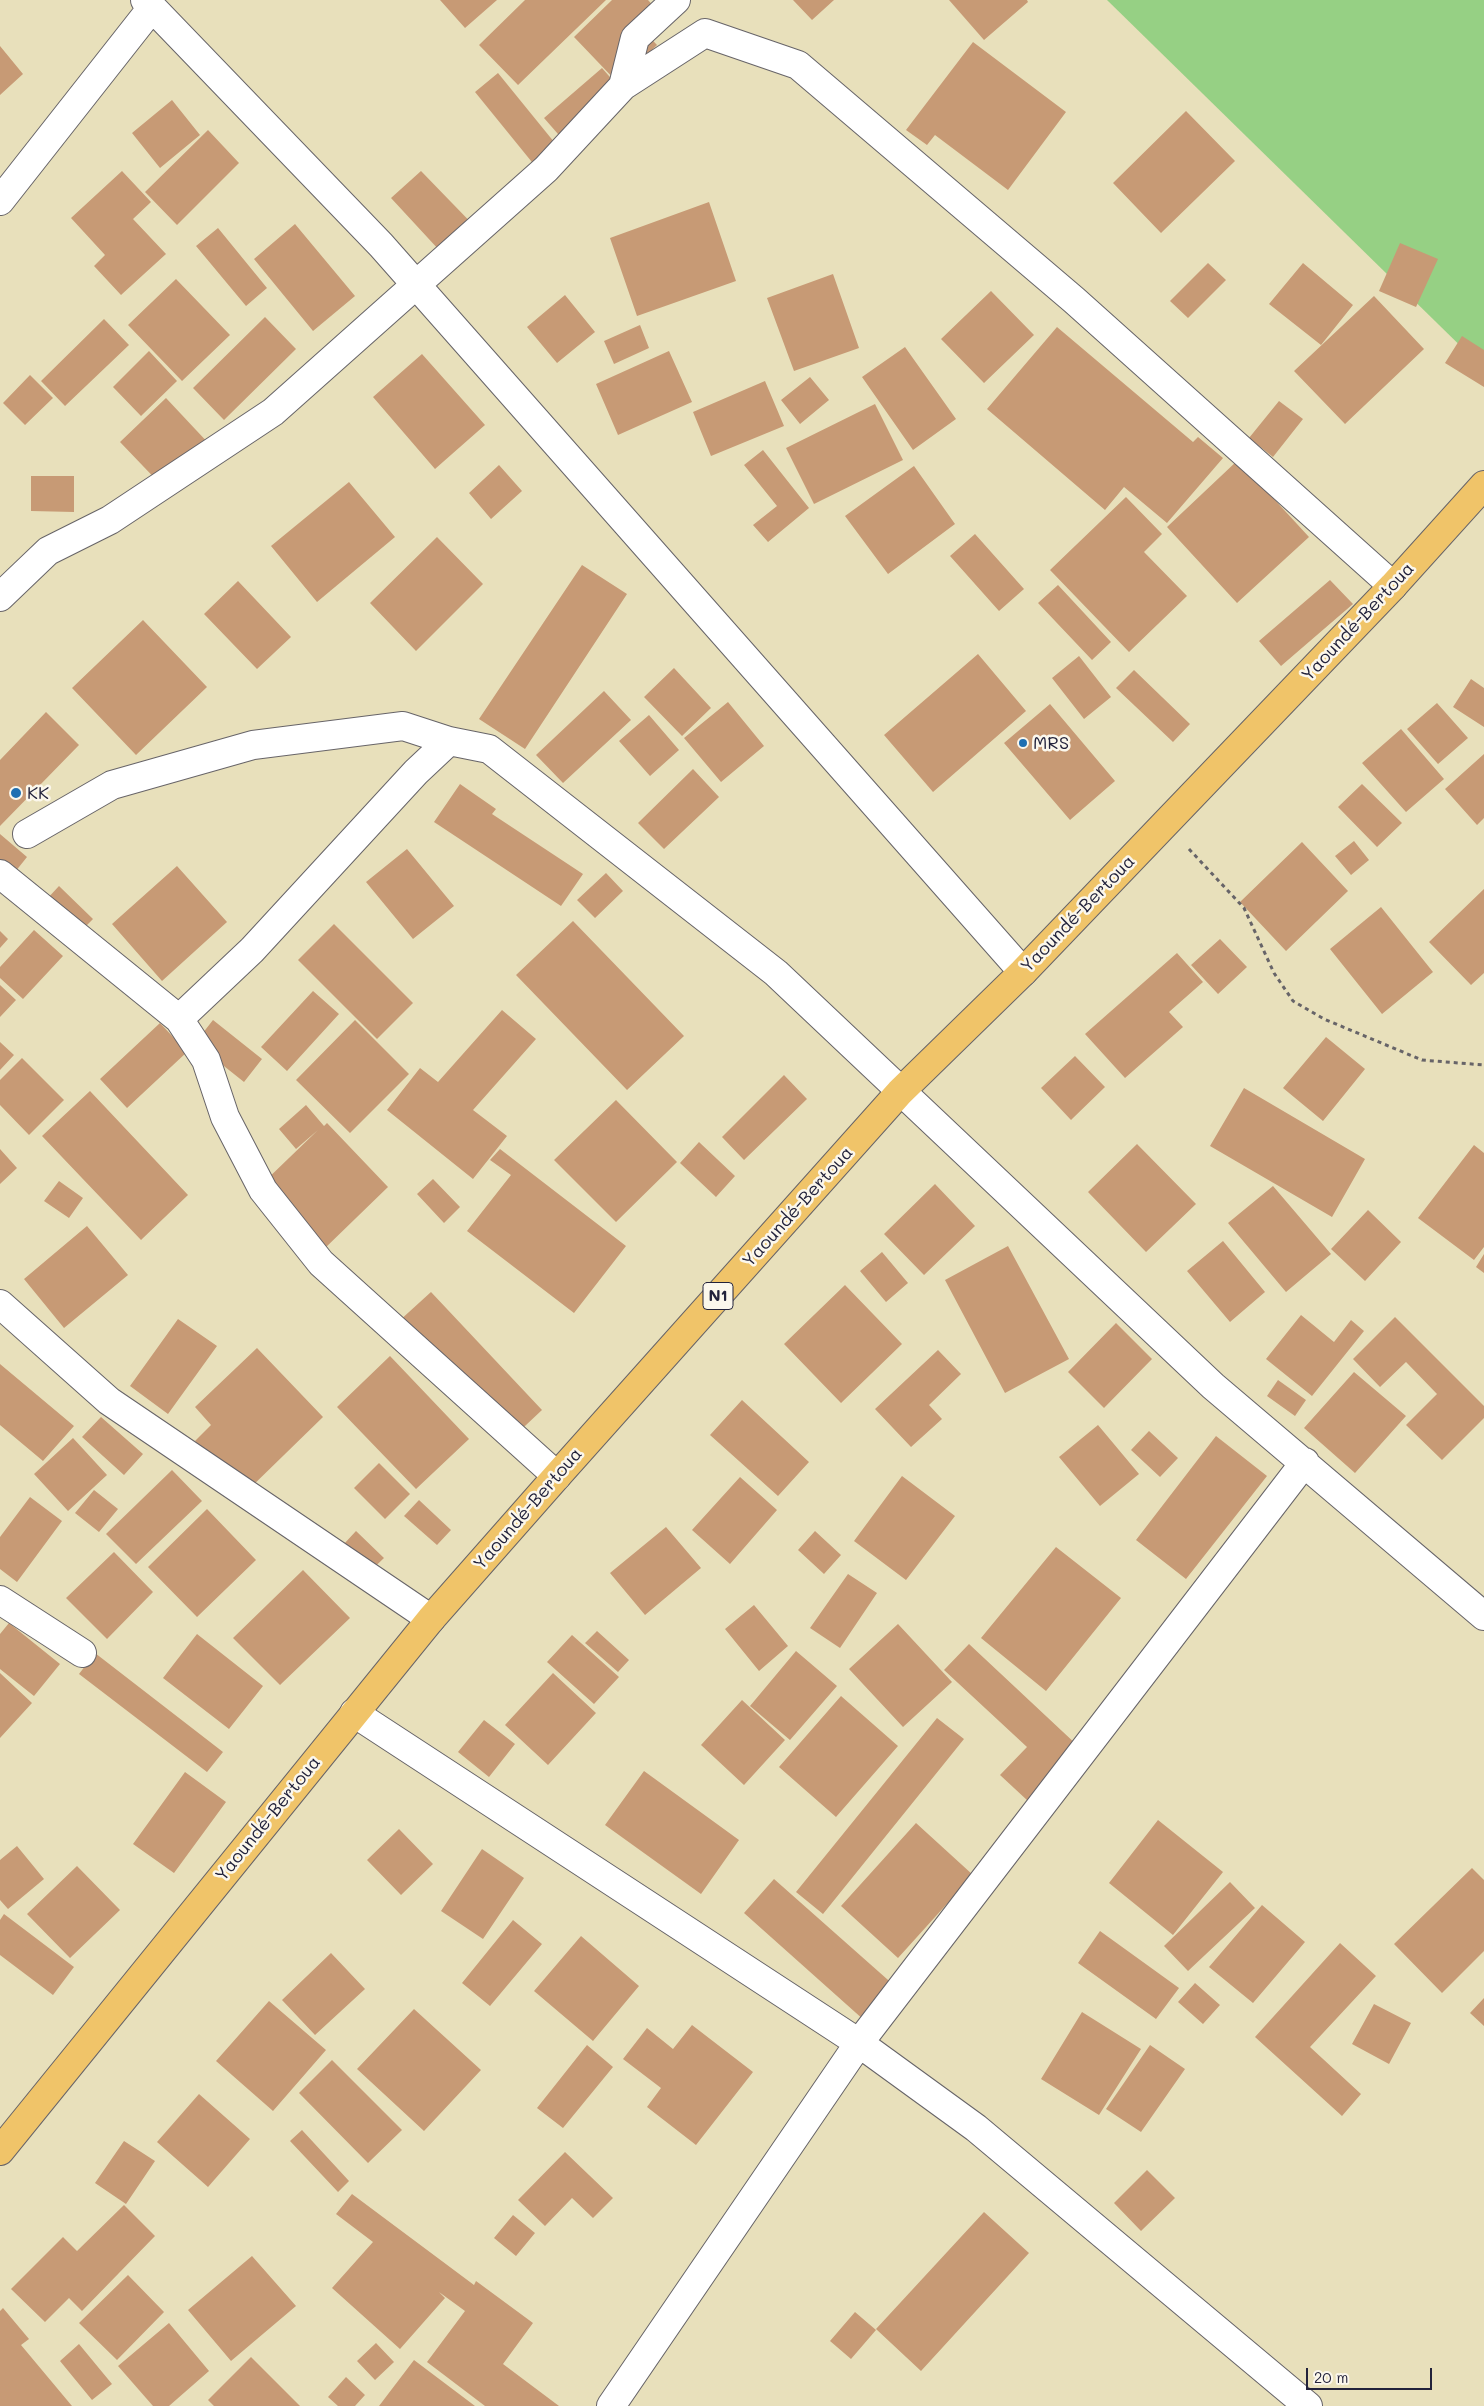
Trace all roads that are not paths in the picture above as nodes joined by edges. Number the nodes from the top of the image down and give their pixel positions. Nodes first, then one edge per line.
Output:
1 (676, 0) edge
2 (148, 5) edge
3 (623, 86) junction
4 (0, 201) edge
5 (414, 286) junction
6 (1484, 485) edge
7 (1393, 586) junction
8 (0, 597) edge
9 (449, 741) junction
10 (27, 834) dead end
11 (0, 874) edge
12 (1023, 972) junction
13 (179, 1019) junction
14 (900, 1092) junction
15 (0, 1304) edge
16 (1305, 1462) junction
17 (557, 1476) junction
18 (0, 1600) edge
19 (1484, 1616) edge
20 (431, 1619) junction
21 (82, 1653) dead end
22 (354, 1713) junction
23 (859, 2043) junction
24 (0, 2151) edge
25 (612, 2406) edge
26 (1309, 2406) edge

1 - 3 street
2 - 4 street
2 - 5 street
3 - 5 street
3 - 7 street
5 - 8 street
5 - 12 street
6 - 7 highway, Yaoundé-Bertoua / N1
7 - 12 highway, Yaoundé-Bertoua / N1
9 - 10 street
9 - 13 street
9 - 14 street
11 - 13 street
12 - 14 highway, Yaoundé-Bertoua / N1
13 - 17 street
14 - 16 street
14 - 17 highway, Yaoundé-Bertoua / N1
15 - 20 street
16 - 19 street
16 - 23 street
17 - 20 highway, Yaoundé-Bertoua / N1
18 - 21 street
20 - 22 highway, Yaoundé-Bertoua / N1
22 - 23 street
22 - 24 highway, Yaoundé-Bertoua / N1
23 - 25 street
23 - 26 street

